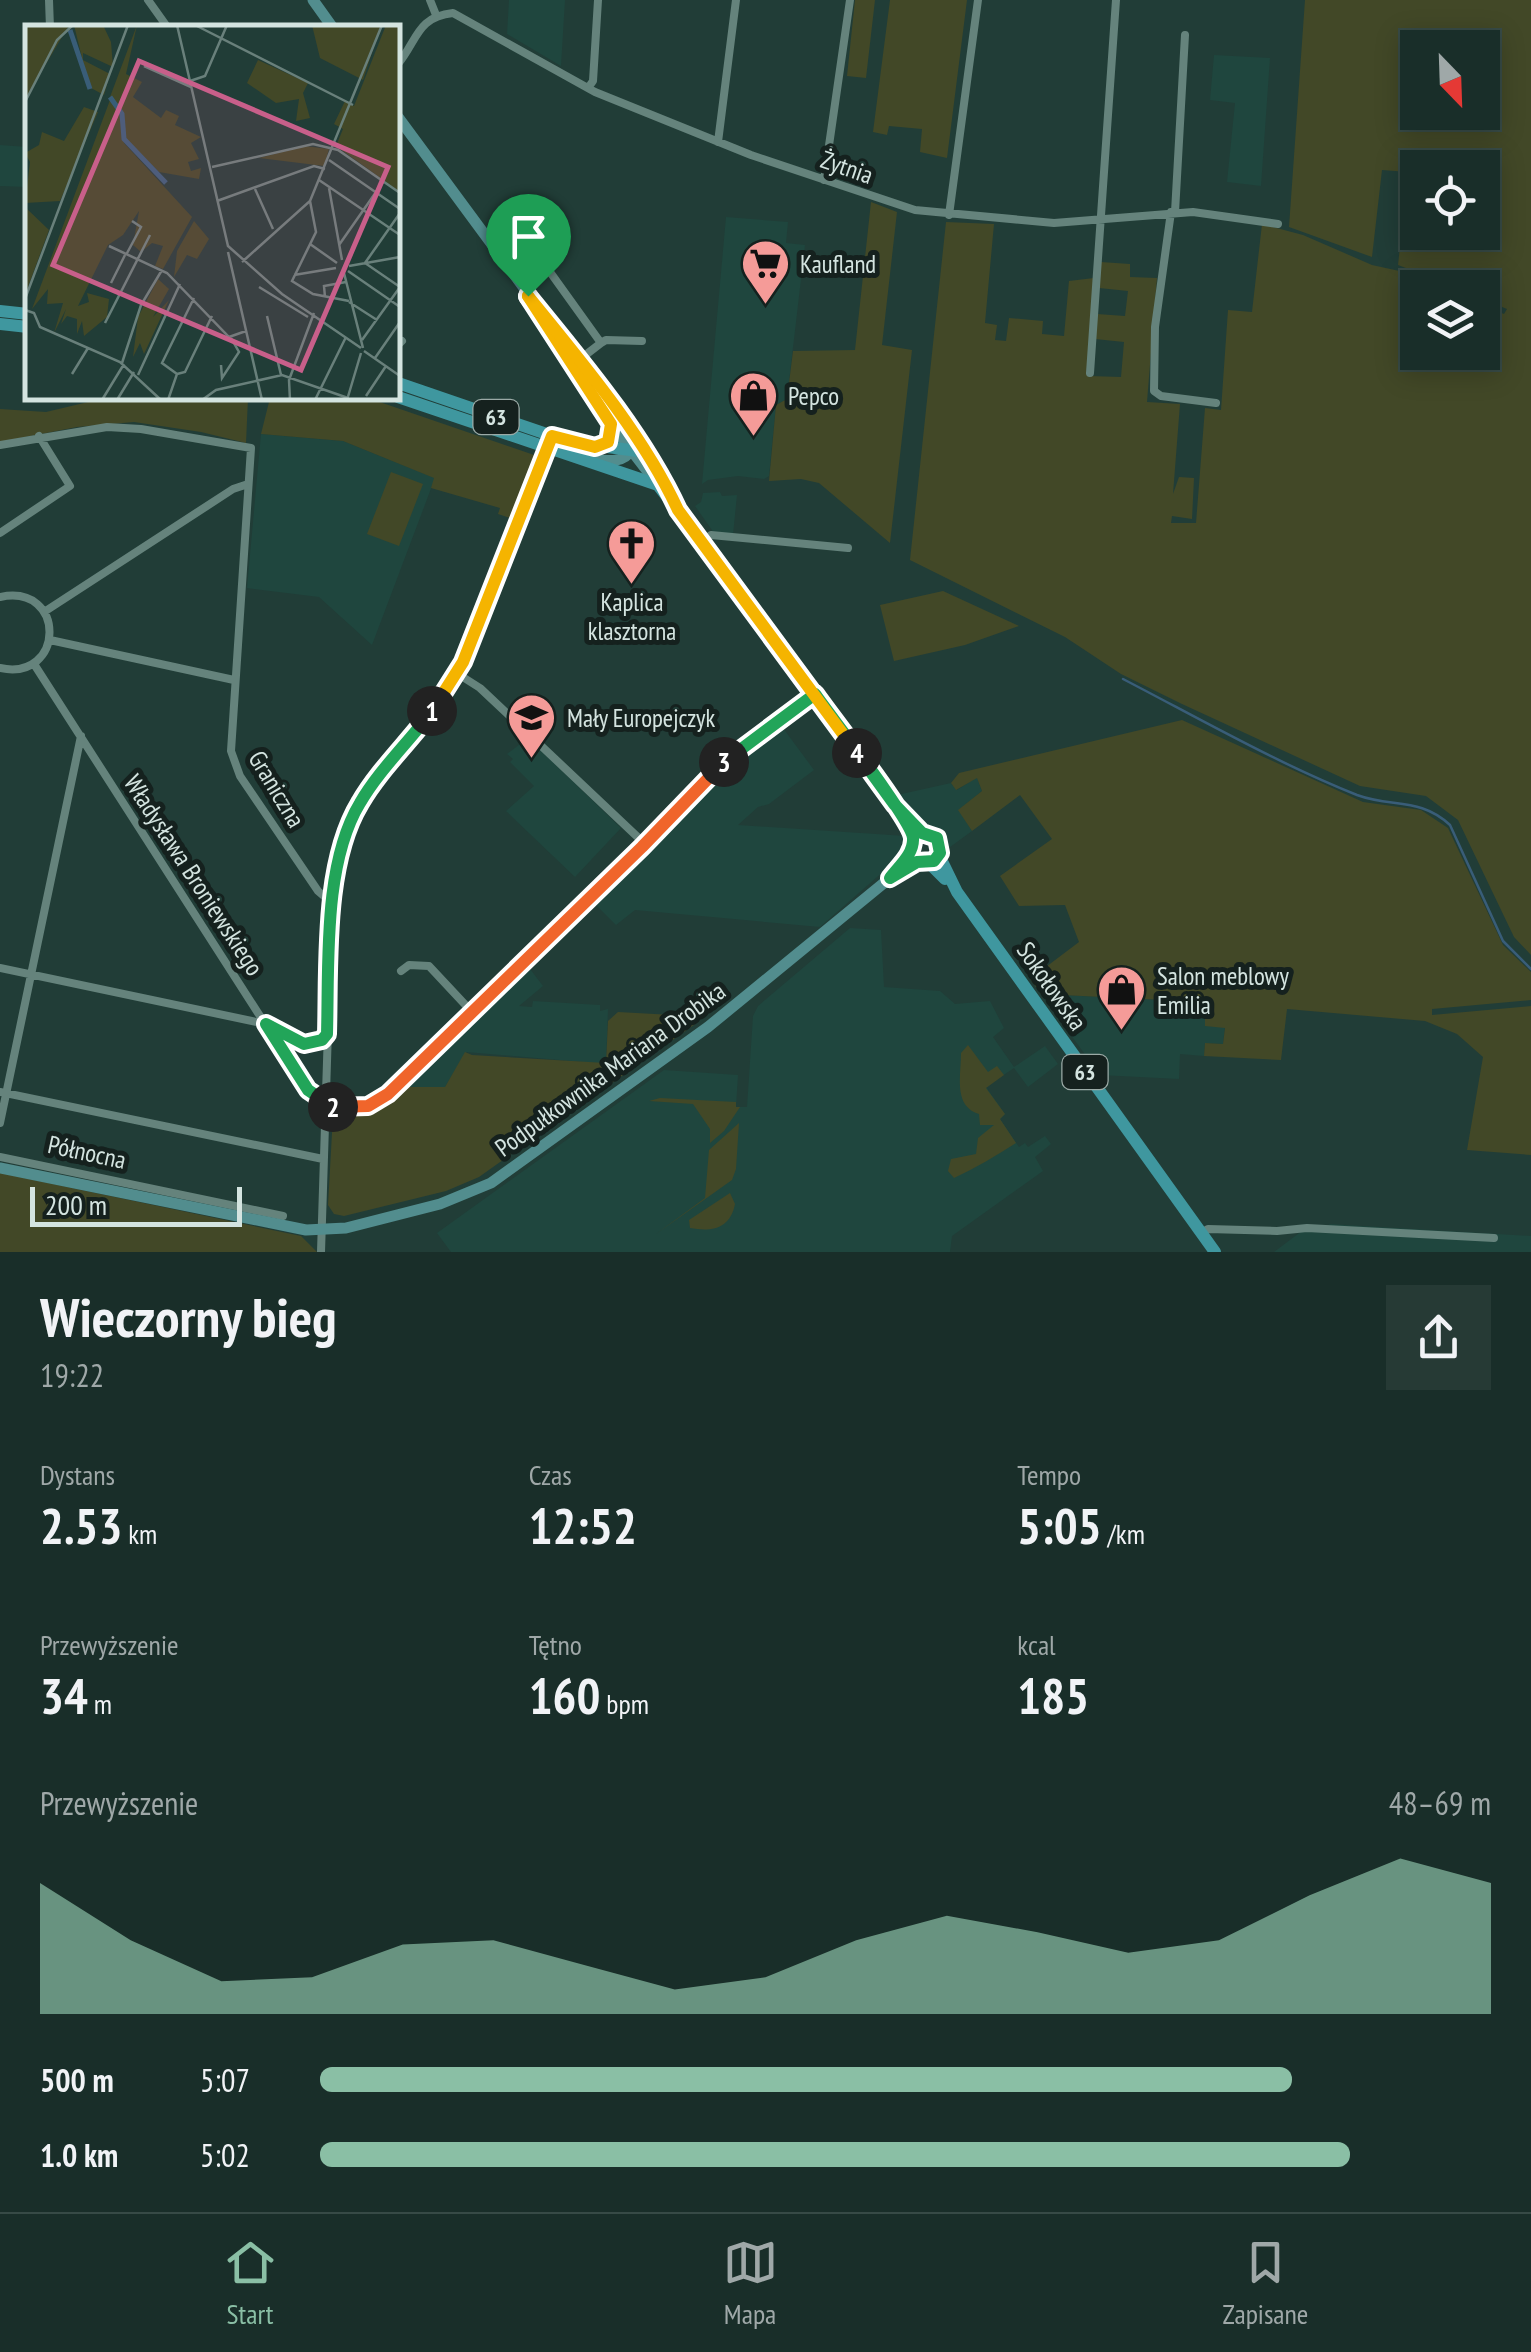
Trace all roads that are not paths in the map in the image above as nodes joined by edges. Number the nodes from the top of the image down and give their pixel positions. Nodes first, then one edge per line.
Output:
1 (49, 0) edge
2 (148, 0) edge
3 (313, 0) edge
4 (430, 0) edge
5 (598, 0) edge
6 (736, 0) edge
7 (850, 0) edge
8 (978, 0) edge
9 (1116, 0) edge
10 (436, 15) junction
11 (50, 25) edge
12 (166, 25) edge
13 (330, 25) edge
14 (1185, 35) dead end
15 (400, 61) edge
16 (588, 88) junction
17 (400, 120) edge
18 (718, 142) junction
19 (824, 180) junction
20 (1173, 212) junction
21 (949, 215) junction
22 (1102, 220) junction
23 (1278, 224) dead end
24 (522, 233) dead end
25 (528, 296) junction
26 (0, 311) edge
27 (25, 314) edge
28 (0, 324) edge
29 (25, 327) edge
30 (642, 341) dead end
31 (601, 343) junction
32 (579, 360) junction
33 (1090, 373) dead end
34 (400, 384) edge
35 (400, 398) edge
36 (1216, 403) dead end
37 (611, 424) junction
38 (39, 436) junction
39 (549, 442) junction
40 (0, 445) edge
41 (637, 446) junction
42 (595, 447) junction
43 (574, 458) junction
44 (248, 484) junction
45 (658, 486) junction
46 (678, 510) junction
47 (0, 533) edge
48 (702, 541) junction
49 (848, 548) dead end
50 (0, 597) edge
51 (44, 612) junction
52 (50, 640) junction
53 (34, 664) junction
54 (0, 668) edge
55 (458, 674) junction
56 (234, 680) junction
57 (815, 694) junction
58 (80, 736) junction
59 (645, 844) junction
60 (922, 851) junction
61 (332, 903) junction
62 (0, 968) edge
63 (400, 970) dead end
64 (31, 974) junction
65 (472, 1012) junction
66 (266, 1024) junction
67 (327, 1034) junction
68 (3, 1092) edge
69 (325, 1104) junction
70 (0, 1123) edge
71 (0, 1158) edge
72 (323, 1159) junction
73 (0, 1168) edge
74 (283, 1216) dead end
75 (323, 1230) junction
76 (1201, 1233) junction
77 (1494, 1238) dead end
78 (321, 1252) edge
79 (1215, 1252) edge

1 - 11 street
2 - 12 street
3 - 13 main road
4 - 10 street
5 - 16 street
6 - 18 street
7 - 19 street
8 - 21 street
9 - 22 street
10 - 15 street
10 - 16 street, Żytnia
14 - 20 street
16 - 18 street, Żytnia
17 - 25 main road, Sokołowska
18 - 19 street, Żytnia
19 - 21 street, Żytnia
20 - 22 street, Żytnia
20 - 23 street, Żytnia
20 - 36 street
21 - 22 street, Żytnia
22 - 33 street
24 - 31 street
25 - 32 main road, Sokołowska
25 - 37 main road, Sokołowska
26 - 27 main road
28 - 29 main road
30 - 31 street
31 - 32 street
32 - 41 main road, Sokołowska
34 - 39 main road, 63
35 - 39 main road, 63
37 - 41 main road, Sokołowska
37 - 42 main road
38 - 40 street
38 - 44 street, Graniczna
38 - 47 street
39 - 42 main road, 63
39 - 43 main road, 63
39 - 55 street
41 - 42 main road, 63
41 - 43 main road
41 - 45 main road, Sokołowska
41 - 46 main road, Sokołowska
43 - 45 main road, 63
44 - 51 street
44 - 56 street, Graniczna
45 - 46 main road, Sokołowska
46 - 48 main road, Sokołowska
48 - 49 street
48 - 57 main road, Sokołowska
50 - 51 street
51 - 52 street
52 - 53 street
52 - 56 street
53 - 54 street
53 - 58 street, Władysława Broniewskiego
55 - 59 street
55 - 61 street
56 - 61 street, Graniczna
57 - 59 street
57 - 60 main road, Sokołowska
58 - 64 street
58 - 66 street, Władysława Broniewskiego
59 - 65 street
60 - 75 main road, Podpułkownika Mariana Drobika
60 - 76 main road, Sokołowska / 63
61 - 67 street
62 - 64 street
63 - 65 street
64 - 66 street
64 - 68 street
65 - 69 street
66 - 67 street
66 - 69 street, Władysława Broniewskiego
67 - 69 street
68 - 70 street
68 - 72 street
69 - 72 street
71 - 74 street, Północna
72 - 75 street
73 - 75 main road, Północna
75 - 78 street
76 - 77 street
76 - 79 main road, Sokołowska / 63

